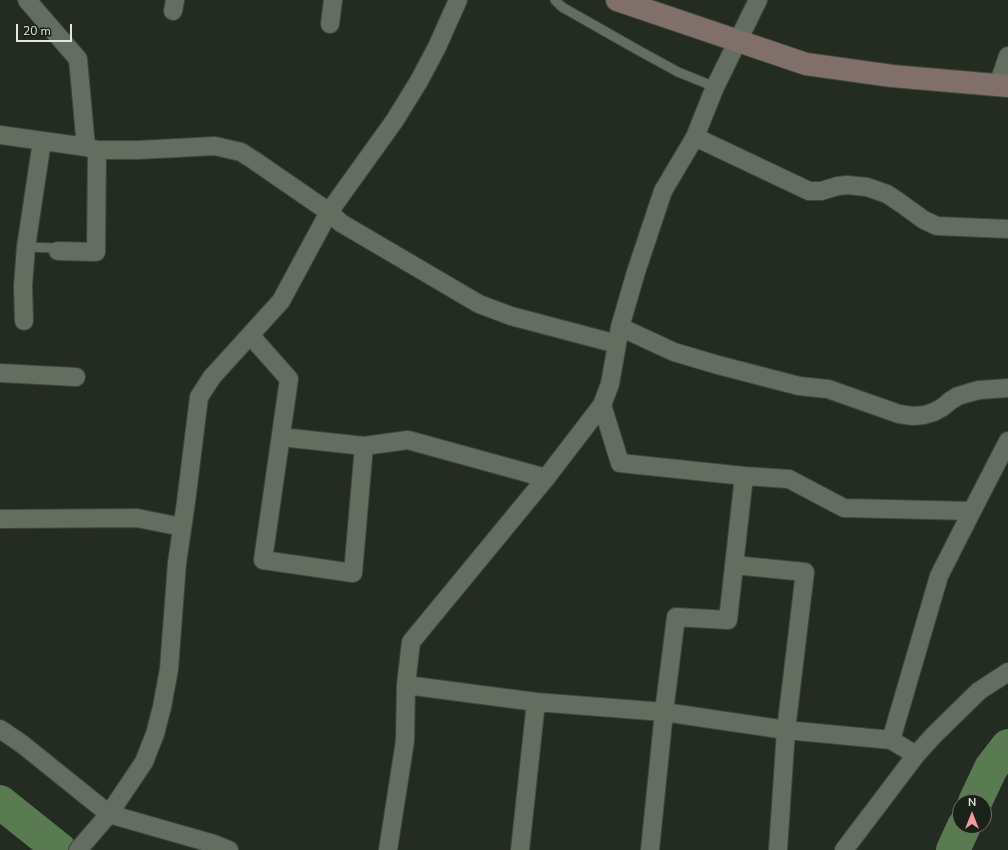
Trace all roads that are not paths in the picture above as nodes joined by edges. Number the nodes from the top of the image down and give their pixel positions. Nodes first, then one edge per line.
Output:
1 (27, 0) edge
2 (333, 0) edge
3 (458, 0) edge
4 (555, 0) edge
5 (617, 0) edge
6 (758, 0) edge
7 (330, 24) dead end
8 (738, 41) junction
9 (1008, 56) edge
10 (1003, 85) edge
11 (715, 87) junction
12 (0, 135) edge
13 (695, 137) junction
14 (42, 140) junction
15 (92, 148) junction
16 (329, 212) junction
17 (1008, 229) edge
18 (26, 247) junction
19 (58, 251) joint
20 (24, 321) dead end
21 (250, 335) junction
22 (619, 335) junction
23 (0, 373) edge
24 (76, 377) dead end
25 (1008, 388) edge
26 (602, 406) junction
27 (280, 437) junction
28 (1008, 441) edge
29 (364, 446) junction
30 (744, 476) junction
31 (546, 478) junction
32 (972, 511) junction
33 (0, 519) edge
34 (182, 527) junction
35 (734, 565) junction
36 (1008, 672) edge
37 (406, 685) junction
38 (536, 702) junction
39 (664, 712) junction
40 (0, 729) edge
41 (786, 730) junction
42 (891, 740) junction
43 (916, 755) junction
44 (109, 814) junction
45 (78, 850) edge
46 (229, 850) edge
47 (388, 850) edge
48 (520, 850) edge
49 (650, 850) edge
50 (778, 850) edge
51 (844, 850) edge

1 - 15 street
2 - 7 street
3 - 16 street
4 - 11 lane
5 - 8 street
6 - 8 street
8 - 10 street
8 - 11 street
9 - 10 street
11 - 13 street
12 - 14 street
13 - 17 street
13 - 22 street
14 - 15 street
14 - 18 street
15 - 16 street
15 - 19 street
16 - 21 street
16 - 22 street
18 - 19 lane
18 - 20 street
21 - 27 street
21 - 34 street
22 - 25 street
22 - 26 street
23 - 24 street
26 - 30 street
26 - 31 street
27 - 29 street
27 - 29 street
28 - 32 street
29 - 31 street
30 - 32 street
30 - 35 street
31 - 37 street
32 - 42 street
33 - 34 street
34 - 44 street
35 - 39 street
35 - 41 street
36 - 43 street
37 - 38 street
37 - 47 street
38 - 39 street
38 - 48 street
39 - 41 street
39 - 49 street
40 - 44 street
41 - 42 street
41 - 50 street
42 - 43 street
43 - 51 street
44 - 45 street
44 - 46 street

